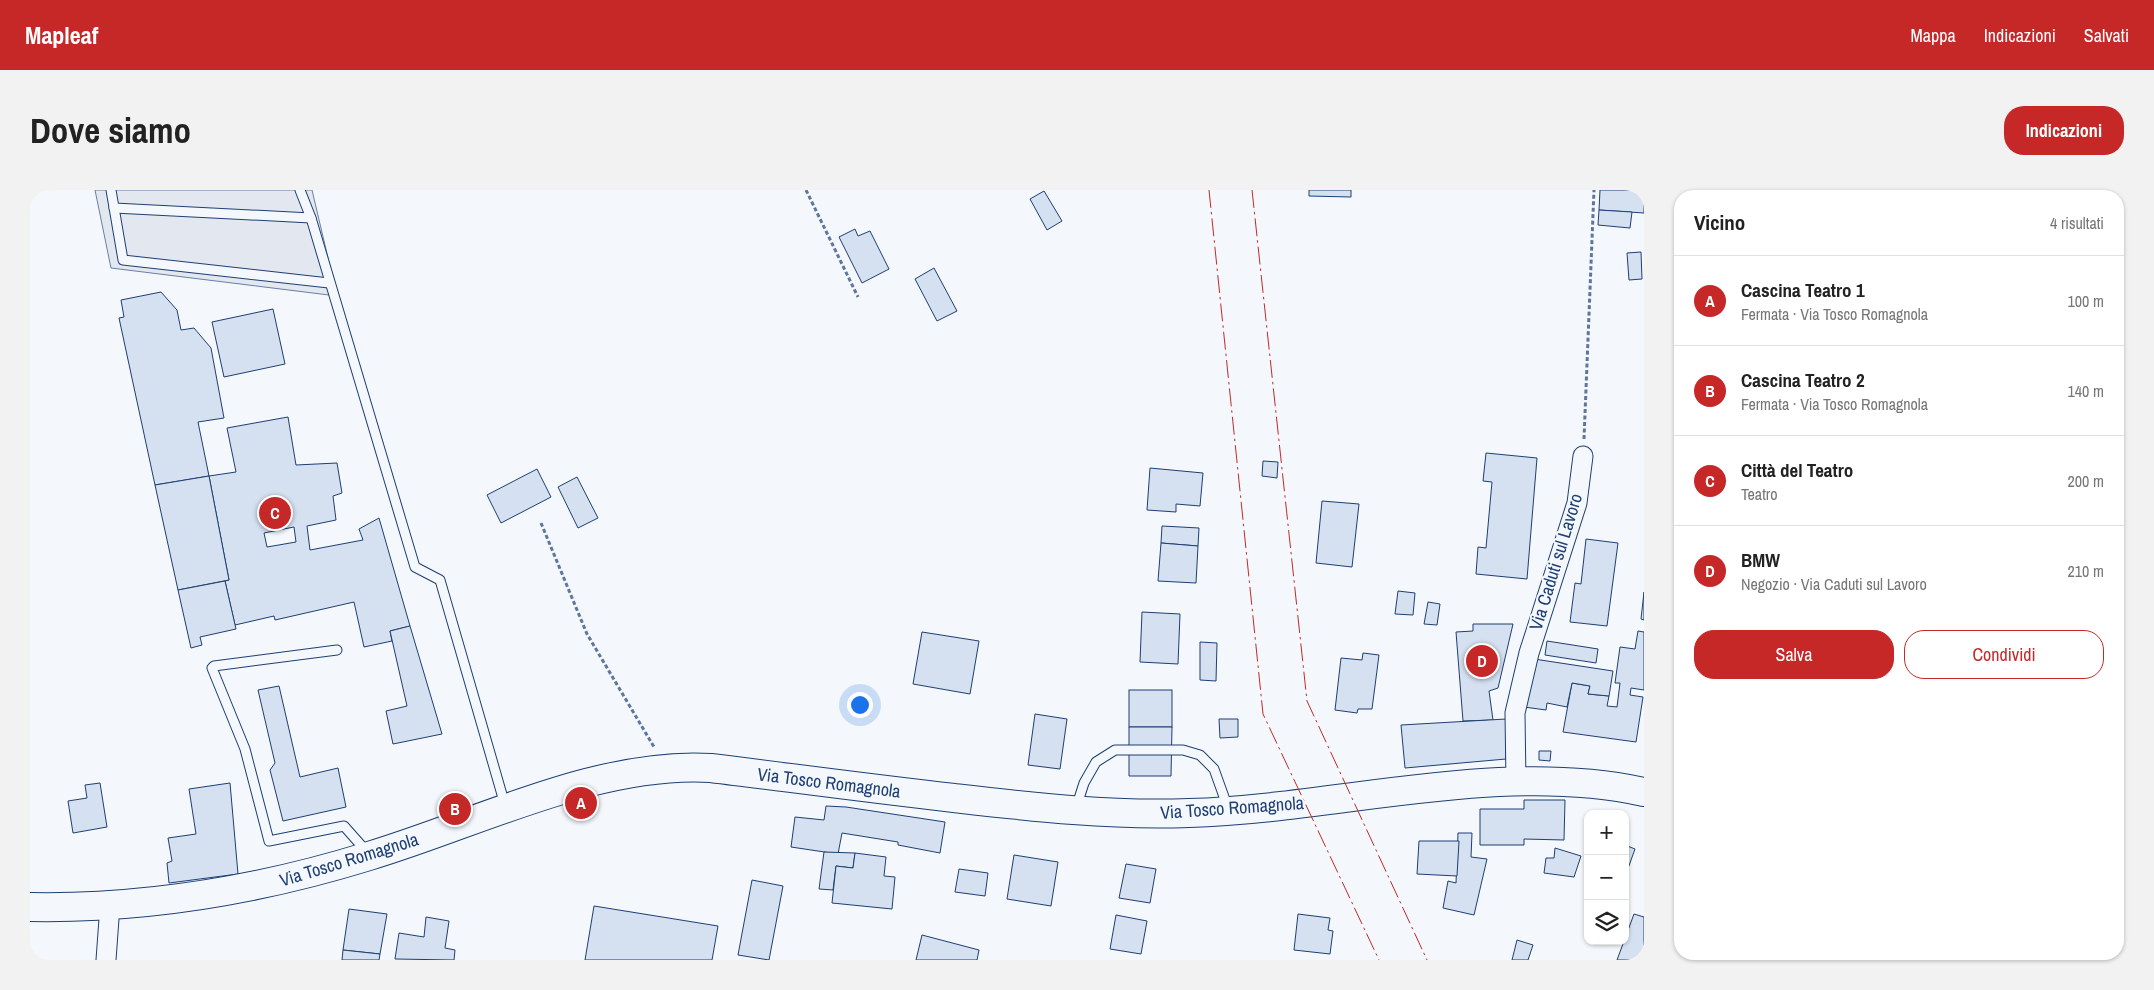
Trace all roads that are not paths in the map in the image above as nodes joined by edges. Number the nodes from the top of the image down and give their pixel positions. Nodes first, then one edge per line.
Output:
1 (112, 190) edge
2 (300, 190) edge
3 (114, 208) junction
4 (311, 218) junction
5 (330, 283) junction
6 (1583, 456) road end
7 (337, 650) dead end
8 (1516, 782) junction
9 (1644, 792) edge
10 (506, 809) junction
11 (1076, 811) junction
12 (1228, 811) junction
13 (370, 856) junction
14 (110, 905) junction
15 (30, 907) edge
16 (106, 960) edge

1 - 3 lane
2 - 4 lane
3 - 4 lane
3 - 5 lane
4 - 5 lane
5 - 10 lane
6 - 8 street, Via Caduti sul Lavoro
7 - 13 lane
8 - 9 main road, Via Tosco Romagnola
8 - 12 main road, Via Tosco Romagnola
10 - 11 main road, Via Tosco Romagnola
10 - 13 main road, Via Tosco Romagnola
11 - 12 main road, Via Tosco Romagnola
11 - 12 lane
13 - 14 main road, Via Tosco Romagnola
14 - 15 main road, Via Tosco Romagnola
14 - 16 street

